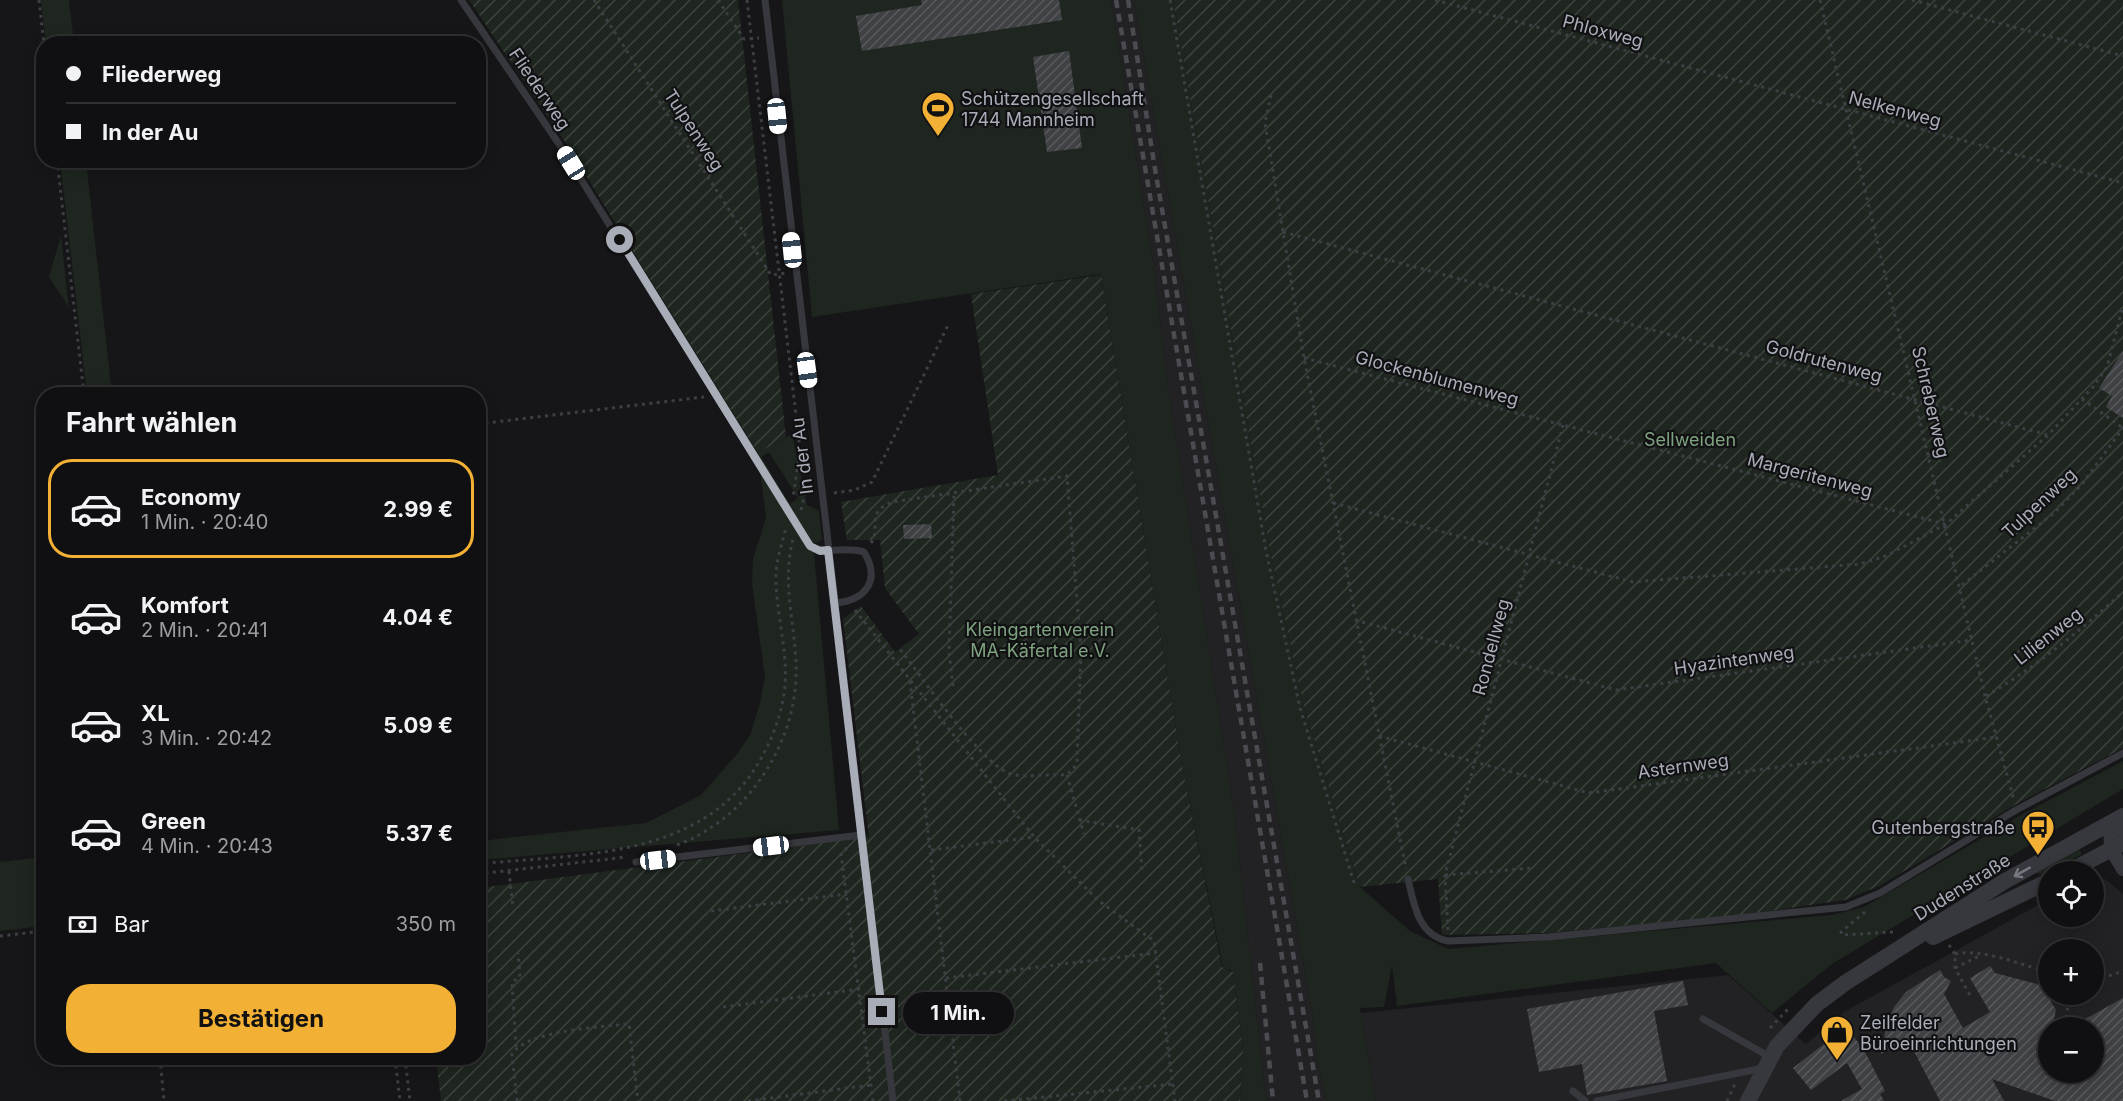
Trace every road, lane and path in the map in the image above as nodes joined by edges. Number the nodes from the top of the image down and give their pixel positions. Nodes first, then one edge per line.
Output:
1 (39, 0) edge
2 (461, 0) edge
3 (594, 0) edge
4 (718, 0) edge
5 (747, 0) edge
6 (765, 0) edge
7 (1170, 0) edge
8 (1435, 0) edge
9 (1820, 0) edge
10 (1912, 0) edge
11 (43, 36) edge
12 (486, 36) edge
13 (486, 37) edge
14 (744, 39) dead end
15 (2123, 56) edge
16 (1660, 60) joint
17 (1271, 95) dead end
18 (1847, 110) junction
19 (58, 168) edge
20 (2123, 183) edge
21 (1283, 232) junction
22 (794, 273) junction
23 (780, 274) junction
24 (2123, 306) edge
25 (948, 325) dead end
26 (1304, 358) junction
27 (83, 387) edge
28 (718, 395) junction
29 (2082, 399) junction
30 (1916, 400) junction
31 (486, 423) edge
32 (1563, 425) junction
33 (2123, 428) edge
34 (2048, 435) junction
35 (954, 494) junction
36 (822, 495) junction
37 (1333, 502) junction
38 (790, 511) junction
39 (797, 523) junction
40 (1946, 525) junction
41 (828, 550) junction
42 (864, 552) junction
43 (1529, 554) junction
44 (1961, 586) junction
45 (2123, 592) edge
46 (849, 602) junction
47 (836, 603) junction
48 (1355, 620) junction
49 (1972, 640) junction
50 (900, 649) dead end
51 (1502, 658) junction
52 (910, 679) junction
53 (953, 686) dead end
54 (1985, 696) junction
55 (1379, 736) junction
56 (1997, 737) junction
57 (2123, 753) edge
58 (1474, 762) junction
59 (1067, 775) junction
60 (2016, 810) junction
61 (1079, 820) junction
62 (2119, 824) edge
63 (1084, 834) dead end
64 (861, 835) junction
65 (1034, 837) junction
66 (673, 846) dead end
67 (2117, 846) edge
68 (931, 850) junction
69 (636, 859) joint
70 (2089, 861) edge
71 (486, 863) edge
72 (1534, 868) dead end
73 (2123, 869) edge
74 (509, 871) junction
75 (1142, 872) dead end
76 (486, 873) edge
77 (1445, 876) junction
78 (1408, 879) joint
79 (1354, 886) dead end
80 (2038, 886) edge
81 (1880, 893) junction
82 (847, 894) junction
83 (513, 908) dead end
84 (711, 911) dead end
85 (36, 932) edge
86 (1893, 932) dead end
87 (1941, 934) junction
88 (0, 936) edge
89 (1448, 941) junction
90 (518, 953) dead end
91 (1156, 953) junction
92 (1955, 954) junction
93 (1982, 954) junction
94 (1885, 957) junction
95 (1955, 968) junction
96 (2038, 969) edge
97 (2123, 970) edge
98 (2104, 976) edge
99 (946, 978) junction
100 (860, 989) junction
101 (1972, 999) dead end
102 (723, 1007) dead end
103 (1703, 1019) dead end
104 (516, 1047) junction
105 (1767, 1063) junction
106 (161, 1065) edge
107 (396, 1065) edge
108 (406, 1065) edge
109 (1173, 1084) junction
110 (871, 1085) junction
111 (1573, 1091) dead end
112 (164, 1101) edge
113 (399, 1101) edge
114 (410, 1101) edge
115 (517, 1101) edge
116 (638, 1101) edge
117 (748, 1101) edge
118 (873, 1101) edge
119 (893, 1101) edge
120 (960, 1101) edge
121 (1004, 1101) edge
122 (1175, 1101) edge
123 (1585, 1101) edge
124 (1598, 1101) edge
125 (1748, 1101) edge

1 - 11 path
2 - 12 lane, Fliederweg
3 - 23 path, Tulpenweg
4 - 14 path
5 - 23 path
6 - 22 lane, In der Au
7 - 79 path
8 - 16 path, Phloxweg
9 - 18 path, Schreberweg
10 - 15 path
13 - 28 lane, Fliederweg
16 - 18 path, Nelkenweg
17 - 21 path
18 - 20 path, Nelkenweg
18 - 30 path, Schreberweg
19 - 27 path
21 - 26 path
21 - 30 path, Goldrutenweg
22 - 23 path
22 - 36 lane, In der Au
23 - 38 path
24 - 29 path
25 - 36 path
26 - 32 path, Glockenblumenweg
26 - 37 path
28 - 31 path
28 - 38 lane, Fliederweg
29 - 33 path, Tulpenweg
29 - 34 path
30 - 34 path, Goldrutenweg
30 - 40 path, Schreberweg
32 - 40 path, Margeritenweg
32 - 43 path, Rondellweg
33 - 44 path, Tulpenweg
34 - 40 path
35 - 42 path
35 - 53 path
35 - 59 path
36 - 41 lane, In der Au
37 - 43 path
37 - 48 path
38 - 39 lane, Fliederweg
38 - 71 path
39 - 41 lane, Fliederweg
39 - 66 path
40 - 43 path
40 - 44 path, Schreberweg
41 - 42 lane
41 - 47 lane, In der Au
42 - 46 lane
43 - 51 path, Rondellweg
44 - 49 path, Schreberweg
45 - 54 path, Lilienweg
46 - 47 lane
46 - 52 path
47 - 64 lane, In der Au
48 - 51 path, Hyazintenweg
48 - 55 path
49 - 51 path, Hyazintenweg
49 - 54 path, Schreberweg
50 - 59 path
51 - 58 path, Rondellweg
52 - 65 path
52 - 68 path
54 - 56 path, Schreberweg
55 - 58 path, Asternweg
55 - 78 path
56 - 58 path, Asternweg
56 - 60 path, Schreberweg
57 - 60 lane
58 - 77 path, Rondellweg
59 - 61 path
60 - 81 lane
61 - 63 path
61 - 75 path
62 - 67 street
62 -> 94 street, Dudenstraße
64 - 69 lane
64 - 82 path
64 - 119 lane, In der Au
65 - 68 path
65 - 91 path
67 - 70 street
67 - 73 street
68 - 99 path
69 - 74 path
72 - 77 path
74 - 76 path
74 - 83 path
77 - 89 path, Rondellweg
78 - 89 lane
80 - 87 street, Dudenstraße
81 - 86 path
81 - 89 lane
82 - 84 path
82 - 100 path
85 - 88 path
87 - 92 path
87 - 94 street, Dudenstraße
90 - 104 path
91 - 99 path
91 - 109 path
92 - 93 path
92 - 95 path
93 - 95 path
93 - 96 path
94 - 105 street, Dudenstraße
95 - 101 path
97 - 98 path
99 - 120 path
100 - 102 path
100 - 110 path
103 - 105 lane
104 - 115 path
104 - 116 path
105 - 124 lane
105 - 125 street, Dudenstraße
106 - 112 path
107 - 113 path
108 - 114 path
109 - 121 path
109 - 122 path
110 - 117 path
110 - 118 path
111 - 123 lane

